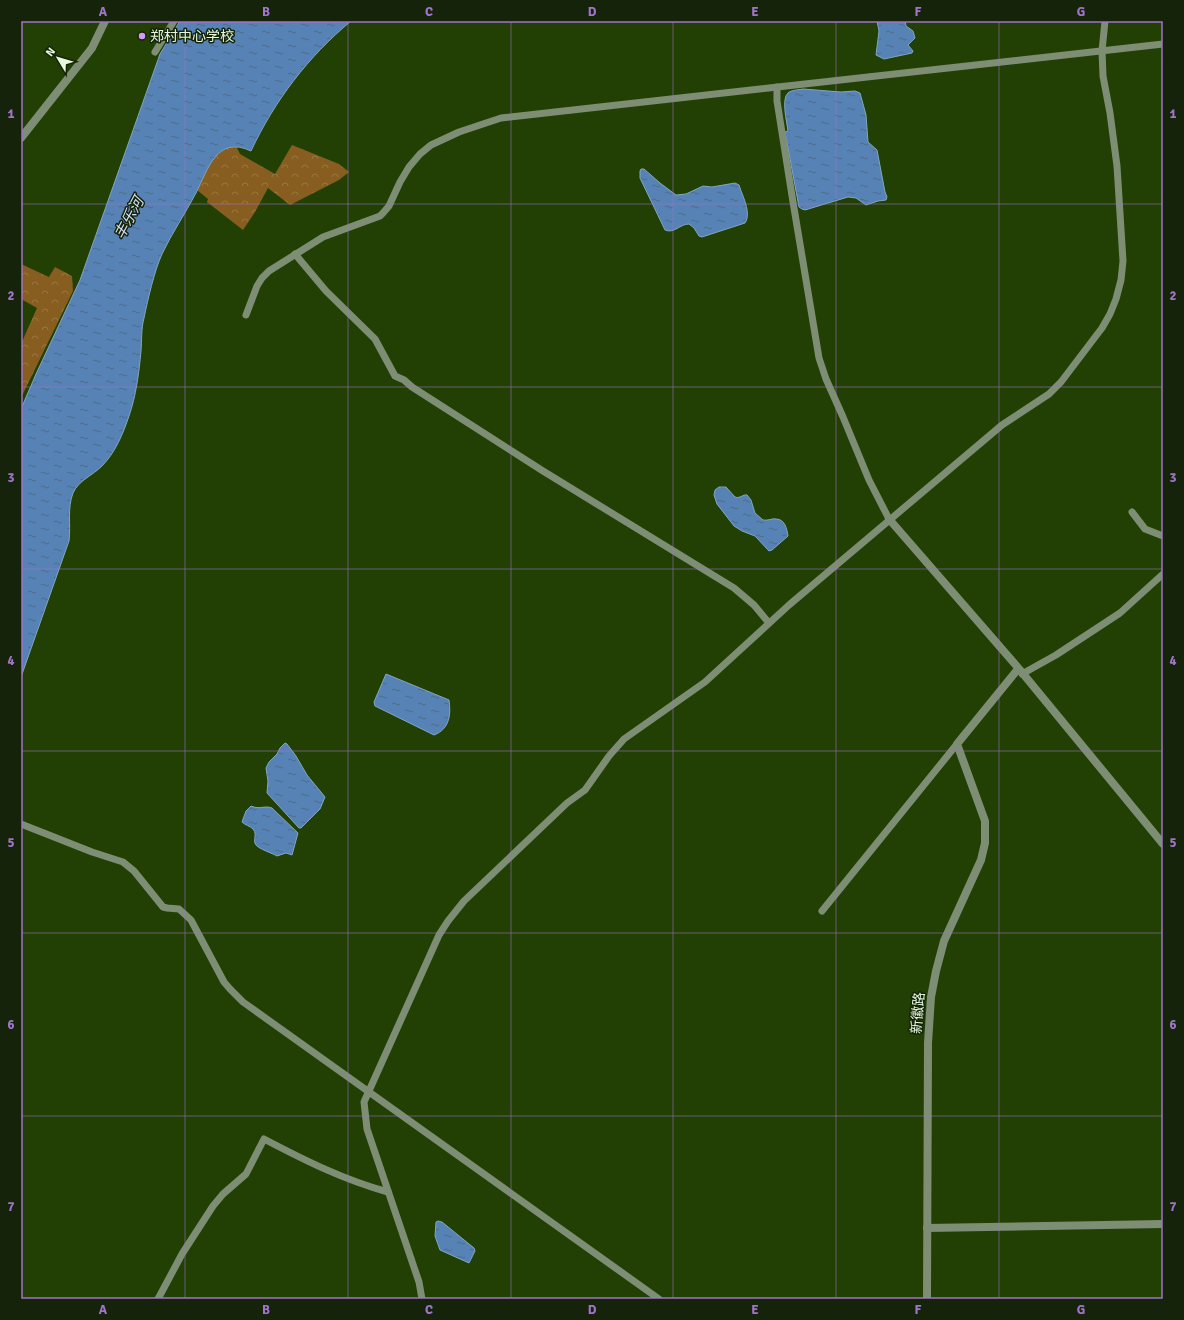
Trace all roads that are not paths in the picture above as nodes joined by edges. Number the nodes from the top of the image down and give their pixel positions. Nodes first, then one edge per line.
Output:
1 (174, 21) edge
2 (1105, 21) edge
3 (105, 22) edge
4 (1163, 44) edge
5 (1102, 51) junction
6 (155, 52) dead end
7 (777, 87) junction
8 (21, 138) edge
9 (295, 254) junction
10 (246, 314) dead end
11 (1132, 512) dead end
12 (889, 519) junction
13 (1163, 536) edge
14 (1163, 574) edge
15 (769, 623) junction
16 (1020, 672) junction
17 (957, 744) junction
18 (21, 824) edge
19 (1163, 844) edge
20 (822, 911) dead end
21 (368, 1091) junction
22 (388, 1192) junction
23 (1163, 1224) edge
24 (927, 1228) junction
25 (158, 1299) edge
26 (422, 1299) edge
27 (659, 1299) edge
28 (927, 1299) edge

1 - 6 street
2 - 5 street
3 - 8 street
4 - 5 street
5 - 7 street
5 - 12 street
7 - 9 street
7 - 12 street
9 - 10 street
9 - 15 street
11 - 13 street
12 - 15 street
12 - 16 street
14 - 16 street
15 - 21 street
16 - 17 street
16 - 19 street
17 - 20 street
17 - 24 street, 新徽路
18 - 21 street
21 - 22 street
21 - 27 street
22 - 25 street
22 - 26 street
23 - 24 street
24 - 28 street, 新徽路

